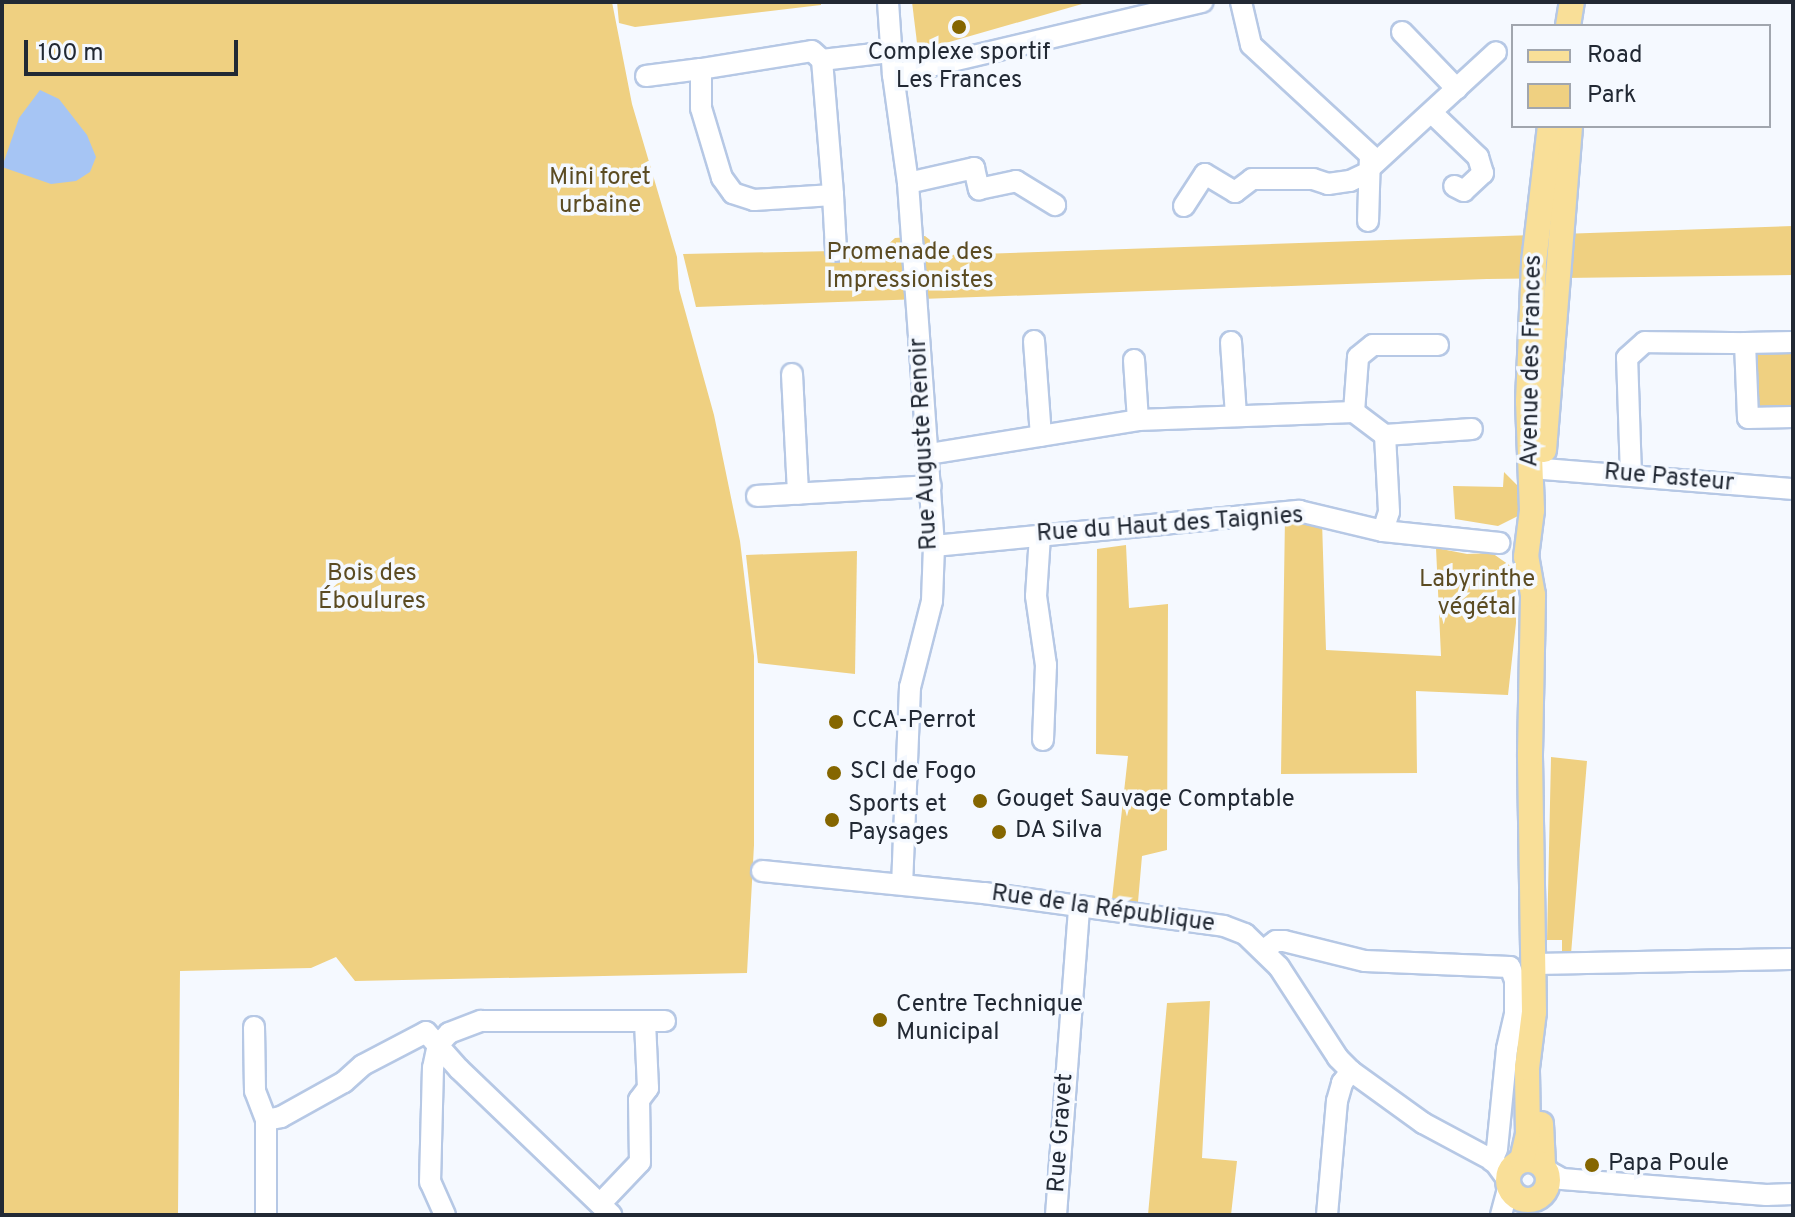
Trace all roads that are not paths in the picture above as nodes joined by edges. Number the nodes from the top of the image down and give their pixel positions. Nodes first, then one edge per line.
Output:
1 (888, 2) edge
2 (1202, 2) edge
3 (1241, 2) edge
4 (1572, 2) edge
5 (1585, 2) edge
6 (1568, 24) edge
7 (1582, 24) edge
8 (1402, 32) dead end
9 (890, 52) junction
10 (1496, 52) dead end
11 (822, 60) junction
12 (701, 69) junction
13 (893, 75) junction
14 (646, 76) dead end
15 (1457, 89) junction
16 (1432, 113) junction
17 (1550, 128) edge
18 (1570, 128) edge
19 (1370, 170) junction
20 (908, 183) junction
21 (1454, 186) dead end
22 (833, 195) junction
23 (1055, 205) dead end
24 (1184, 206) dead end
25 (1368, 221) dead end
26 (836, 251) dead end
27 (1034, 341) dead end
28 (1231, 342) dead end
29 (1793, 342) edge
30 (1745, 343) junction
31 (1438, 345) dead end
32 (1134, 360) dead end
33 (792, 374) dead end
34 (1354, 412) junction
35 (1236, 415) junction
36 (1793, 417) edge
37 (1138, 420) junction
38 (1472, 429) dead end
39 (1385, 435) junction
40 (1041, 436) junction
41 (929, 454) junction
42 (1537, 474) junction
43 (1631, 476) junction
44 (931, 486) junction
45 (1793, 489) edge
46 (798, 494) junction
47 (757, 496) dead end
48 (1383, 531) junction
49 (1040, 536) junction
50 (1533, 544) junction
51 (934, 546) junction
52 (1038, 733) dead end
53 (762, 871) dead end
54 (902, 884) junction
55 (1079, 906) junction
56 (1264, 950) junction
57 (1793, 959) edge
58 (1522, 965) junction
59 (254, 1027) dead end
60 (438, 1045) junction
61 (1351, 1071) junction
62 (266, 1120) junction
63 (1524, 1186) edge
64 (1780, 1202) edge
65 (605, 1209) edge
66 (266, 1215) edge
67 (445, 1215) edge
68 (1056, 1215) edge
69 (1327, 1215) edge

1 - 9 street, Rue Auguste Renoir
2 - 13 street
3 - 19 street
4 - 6 main road
5 - 7 main road
8 - 15 street
9 - 11 street
9 - 13 street, Rue Auguste Renoir
10 - 15 street
11 - 12 street
11 - 22 street
12 - 14 street
12 - 22 street
13 - 20 street, Rue Auguste Renoir
15 - 16 street
16 - 19 street
16 - 21 street
17 - 42 main road, Avenue des Frances
18 - 42 main road, Avenue des Frances
19 - 24 street
19 - 25 street
20 - 23 street
20 - 41 street, Rue Auguste Renoir
22 - 26 street
27 - 40 street
28 - 35 street
29 - 30 street
30 - 36 street
30 - 43 street
31 - 34 street
32 - 37 street
33 - 46 street
34 - 35 street
34 - 39 street
35 - 37 street
37 - 40 street
38 - 39 street
39 - 48 street
40 - 41 street
41 - 44 street, Rue Auguste Renoir
42 - 43 street, Rue Pasteur
42 - 50 main road, Avenue des Frances
43 - 45 street, Rue Pasteur
44 - 46 street
44 - 51 street, Rue Auguste Renoir
46 - 47 street
48 - 49 street, Rue du Haut des Taignies
48 - 50 street, Rue du Haut des Taignies
49 - 51 street, Rue du Haut des Taignies
49 - 52 street
50 - 58 main road, Avenue des Frances
51 - 54 street, Rue Auguste Renoir
53 - 54 street, Rue de la République
54 - 55 street, Rue de la République
55 - 56 street, Rue de la République
55 - 68 street, Rue Gravet
56 - 58 street
56 - 61 street, Rue de la République
57 - 58 street
58 - 63 main road, Avenue des Frances
58 - 63 street, Avenue des Frances
59 - 62 street
60 - 62 street
60 - 65 street
60 - 65 street
60 - 67 street
61 - 63 street, Rue de la République
61 - 69 street
62 - 66 street
63 - 64 street, Rue de la République

